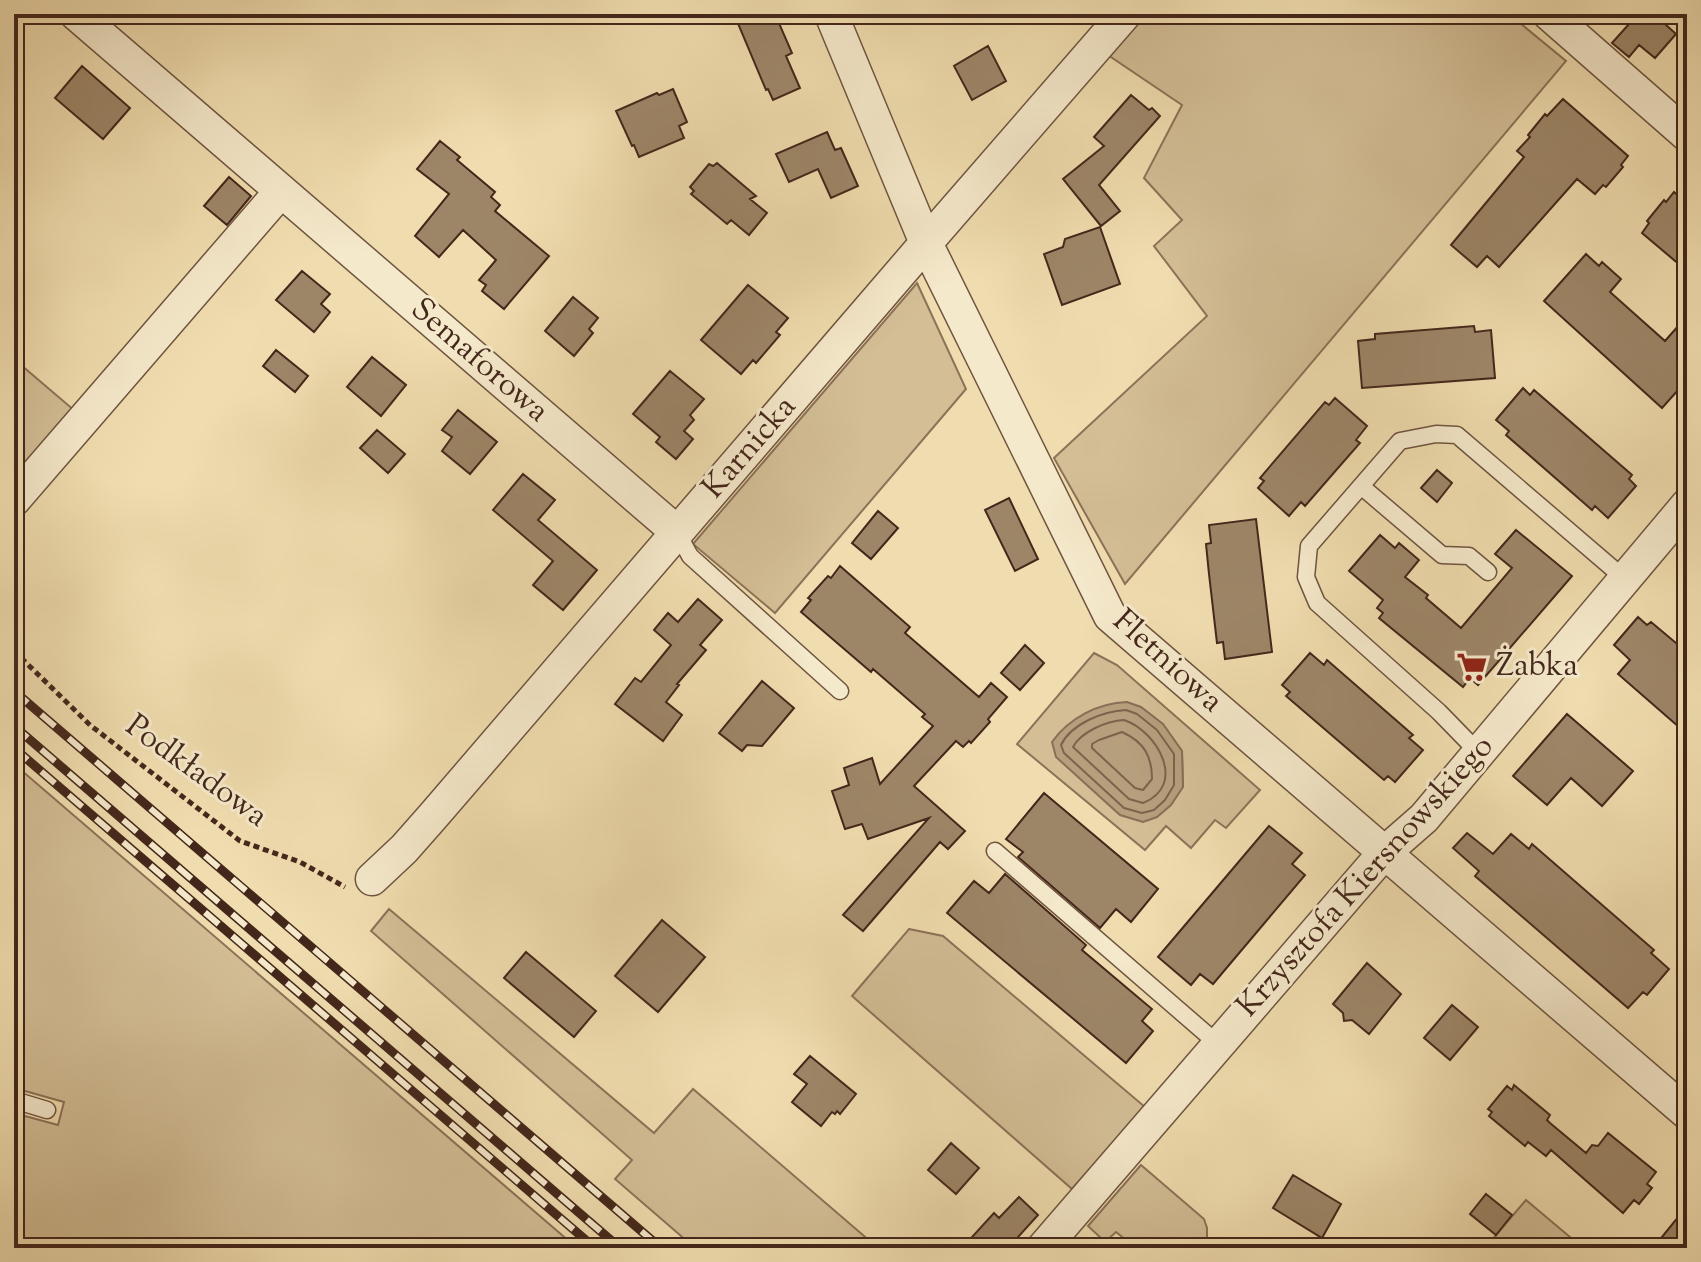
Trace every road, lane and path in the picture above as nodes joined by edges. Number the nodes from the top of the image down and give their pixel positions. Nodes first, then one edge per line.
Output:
1 (76, 14) edge
2 (831, 14) edge
3 (1125, 14) edge
4 (1549, 14) edge
5 (1687, 135) edge
6 (281, 191) junction
7 (926, 243) junction
8 (1361, 486) junction
9 (14, 500) edge
10 (1687, 505) edge
11 (677, 532) junction
12 (1488, 572) dead end
13 (1625, 579) junction
14 (14, 651) edge
15 (840, 691) dead end
16 (1478, 752) junction
17 (995, 851) dead end
18 (1384, 853) junction
19 (372, 879) joint
20 (1218, 1044) junction
21 (14, 1100) edge
22 (47, 1110) dead end
23 (1687, 1113) edge
24 (1043, 1248) edge

1 - 6 street, Semaforowa
2 - 7 street, Fletniowa
3 - 7 street, Karnicka
4 - 5 street
6 - 9 street
6 - 11 street, Semaforowa
7 - 11 street, Karnicka
7 - 18 street, Fletniowa
8 - 12 lane
8 - 13 lane
8 - 16 lane
10 - 13 street, Krzysztofa Kiersnowskiego
11 - 15 lane
11 - 19 street, Karnicka
13 - 16 street, Krzysztofa Kiersnowskiego
14 - 19 path, Podkładowa
16 - 18 street, Krzysztofa Kiersnowskiego
17 - 20 lane
18 - 20 street, Krzysztofa Kiersnowskiego
18 - 23 street, Fletniowa
20 - 24 street, Krzysztofa Kiersnowskiego
21 - 22 lane

